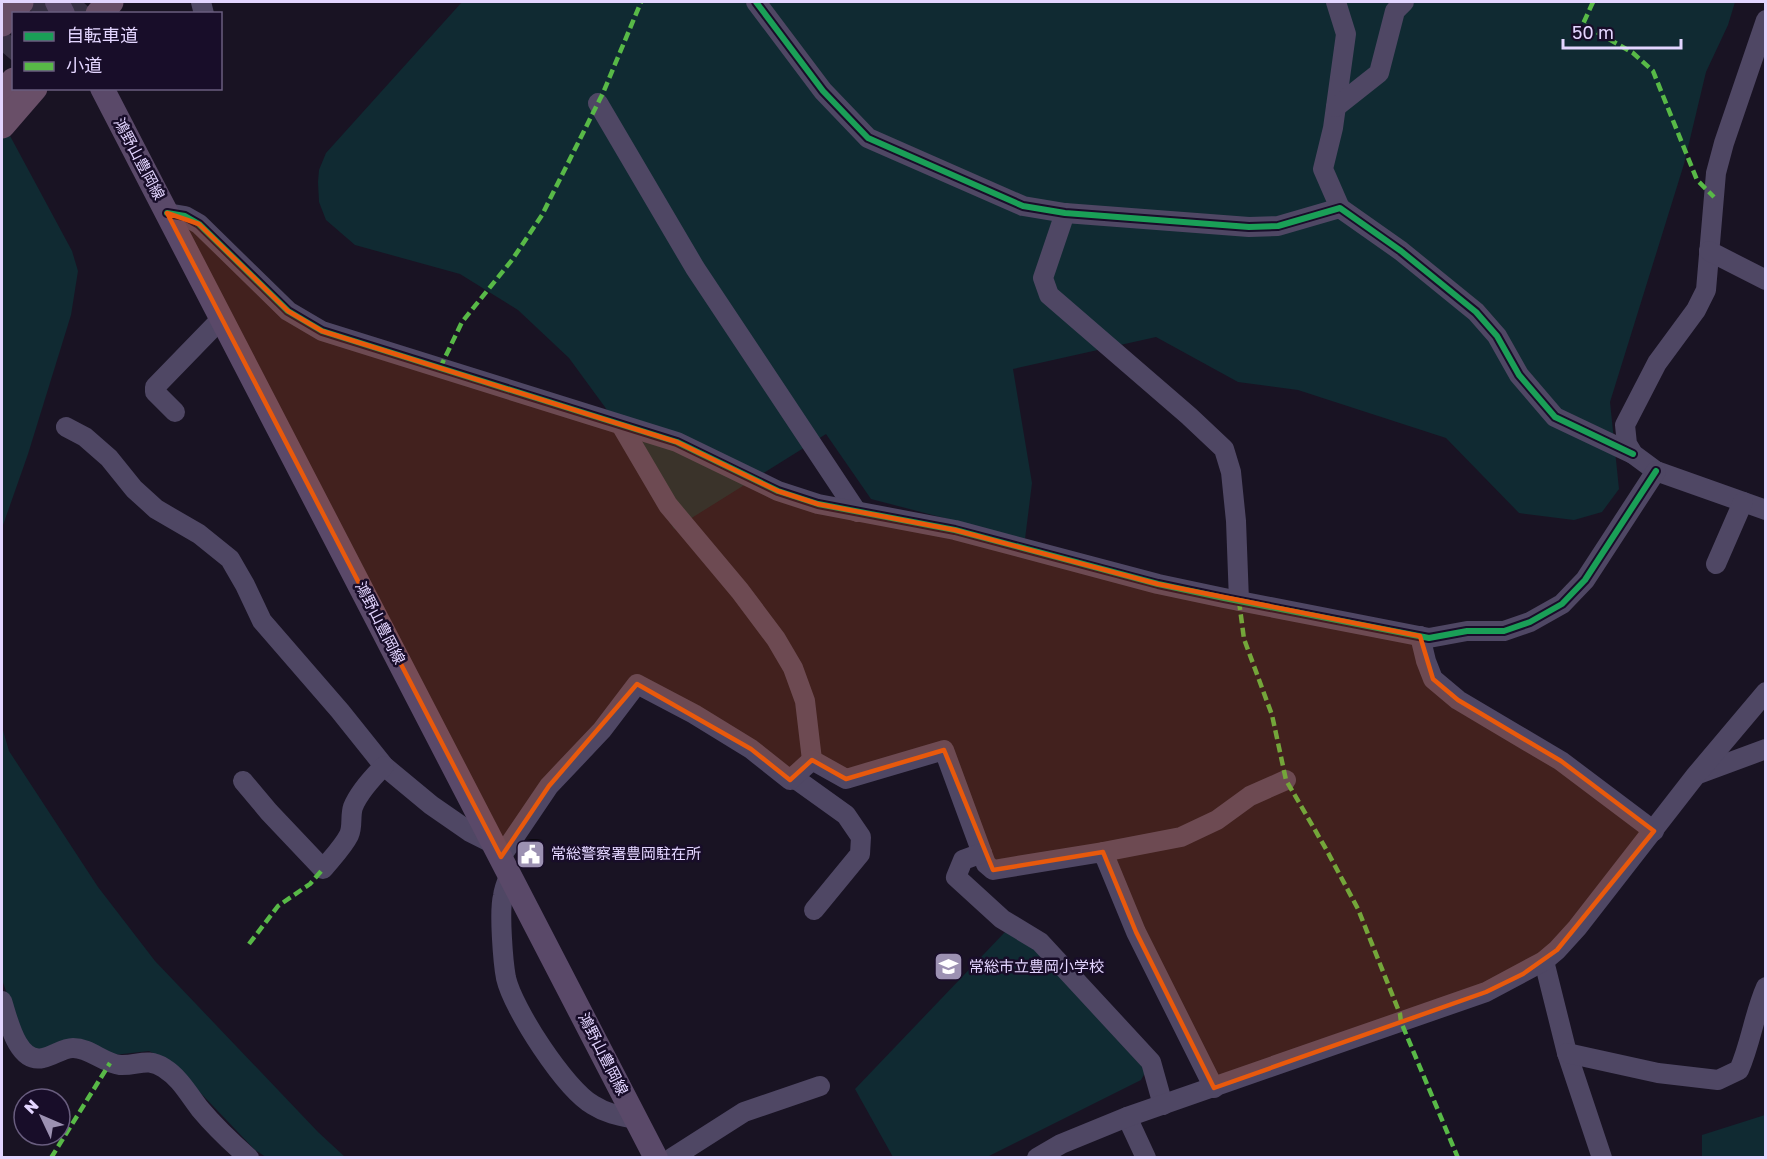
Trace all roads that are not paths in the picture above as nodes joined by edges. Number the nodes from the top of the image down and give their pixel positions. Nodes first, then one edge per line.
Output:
1 (20, 2) edge
2 (756, 2) edge
3 (1336, 2) edge
4 (1404, 2) edge
5 (1766, 20) edge
6 (2, 23) edge
7 (12, 83) edge
8 (32, 90) edge
9 (103, 90) edge
10 (2, 95) edge
11 (598, 103) dead end
12 (1336, 107) junction
13 (2, 125) edge
14 (1340, 208) junction
15 (167, 213) junction
16 (1065, 213) junction
17 (1710, 251) junction
18 (1766, 280) edge
19 (222, 318) junction
20 (175, 412) dead end
21 (621, 425) junction
22 (66, 427) dead end
23 (1633, 454) junction
24 (1656, 471) junction
25 (1743, 502) junction
26 (1766, 510) edge
27 (857, 512) junction
28 (1716, 564) dead end
29 (1239, 601) junction
30 (1420, 636) junction
31 (1766, 692) edge
32 (1766, 749) edge
33 (812, 760) junction
34 (384, 766) junction
35 (1696, 775) junction
36 (793, 777) junction
37 (1286, 780) dead end
38 (243, 781) dead end
39 (1654, 831) junction
40 (1103, 852) junction
41 (982, 853) junction
42 (502, 858) junction
43 (814, 910) dead end
44 (1544, 961) junction
45 (1766, 987) edge
46 (2, 1000) edge
47 (1567, 1053) junction
48 (820, 1086) dead end
49 (1214, 1088) junction
50 (1163, 1105) junction
51 (1127, 1118) junction
52 (636, 1119) junction
53 (249, 1158) edge
54 (656, 1158) edge
55 (672, 1158) edge
56 (1037, 1158) edge
57 (1146, 1158) edge
58 (1602, 1158) edge

1 - 6 highway
2 - 16 street
3 - 12 street
4 - 12 street
5 - 17 street
7 - 10 highway
8 - 13 highway
9 - 15 main road, 鴻野山豊岡線
11 - 27 street
12 - 14 street
14 - 16 street
14 - 23 street
15 - 19 main road, 鴻野山豊岡線
15 - 21 street
16 - 29 street
17 - 18 street
17 - 23 street
19 - 20 street
19 - 42 main road, 鴻野山豊岡線
21 - 27 street
21 - 33 street
22 - 34 street
23 - 24 street
24 - 25 street
24 - 30 street
25 - 26 street
25 - 28 street
27 - 29 street
29 - 30 street
30 - 39 street
31 - 35 street
32 - 35 street
33 - 36 street
33 - 41 street
34 - 38 street
34 - 42 street
35 - 39 street
36 - 42 street
36 - 43 street
37 - 40 street
39 - 44 street
40 - 41 street
40 - 49 street
41 - 50 street
42 - 52 main road, 鴻野山豊岡線
42 - 52 street
44 - 47 street
44 - 49 street
45 - 47 street
46 - 53 street
47 - 58 street
48 - 55 street
49 - 50 street
50 - 51 street
51 - 56 street
51 - 57 street
52 - 54 main road, 鴻野山豊岡線

